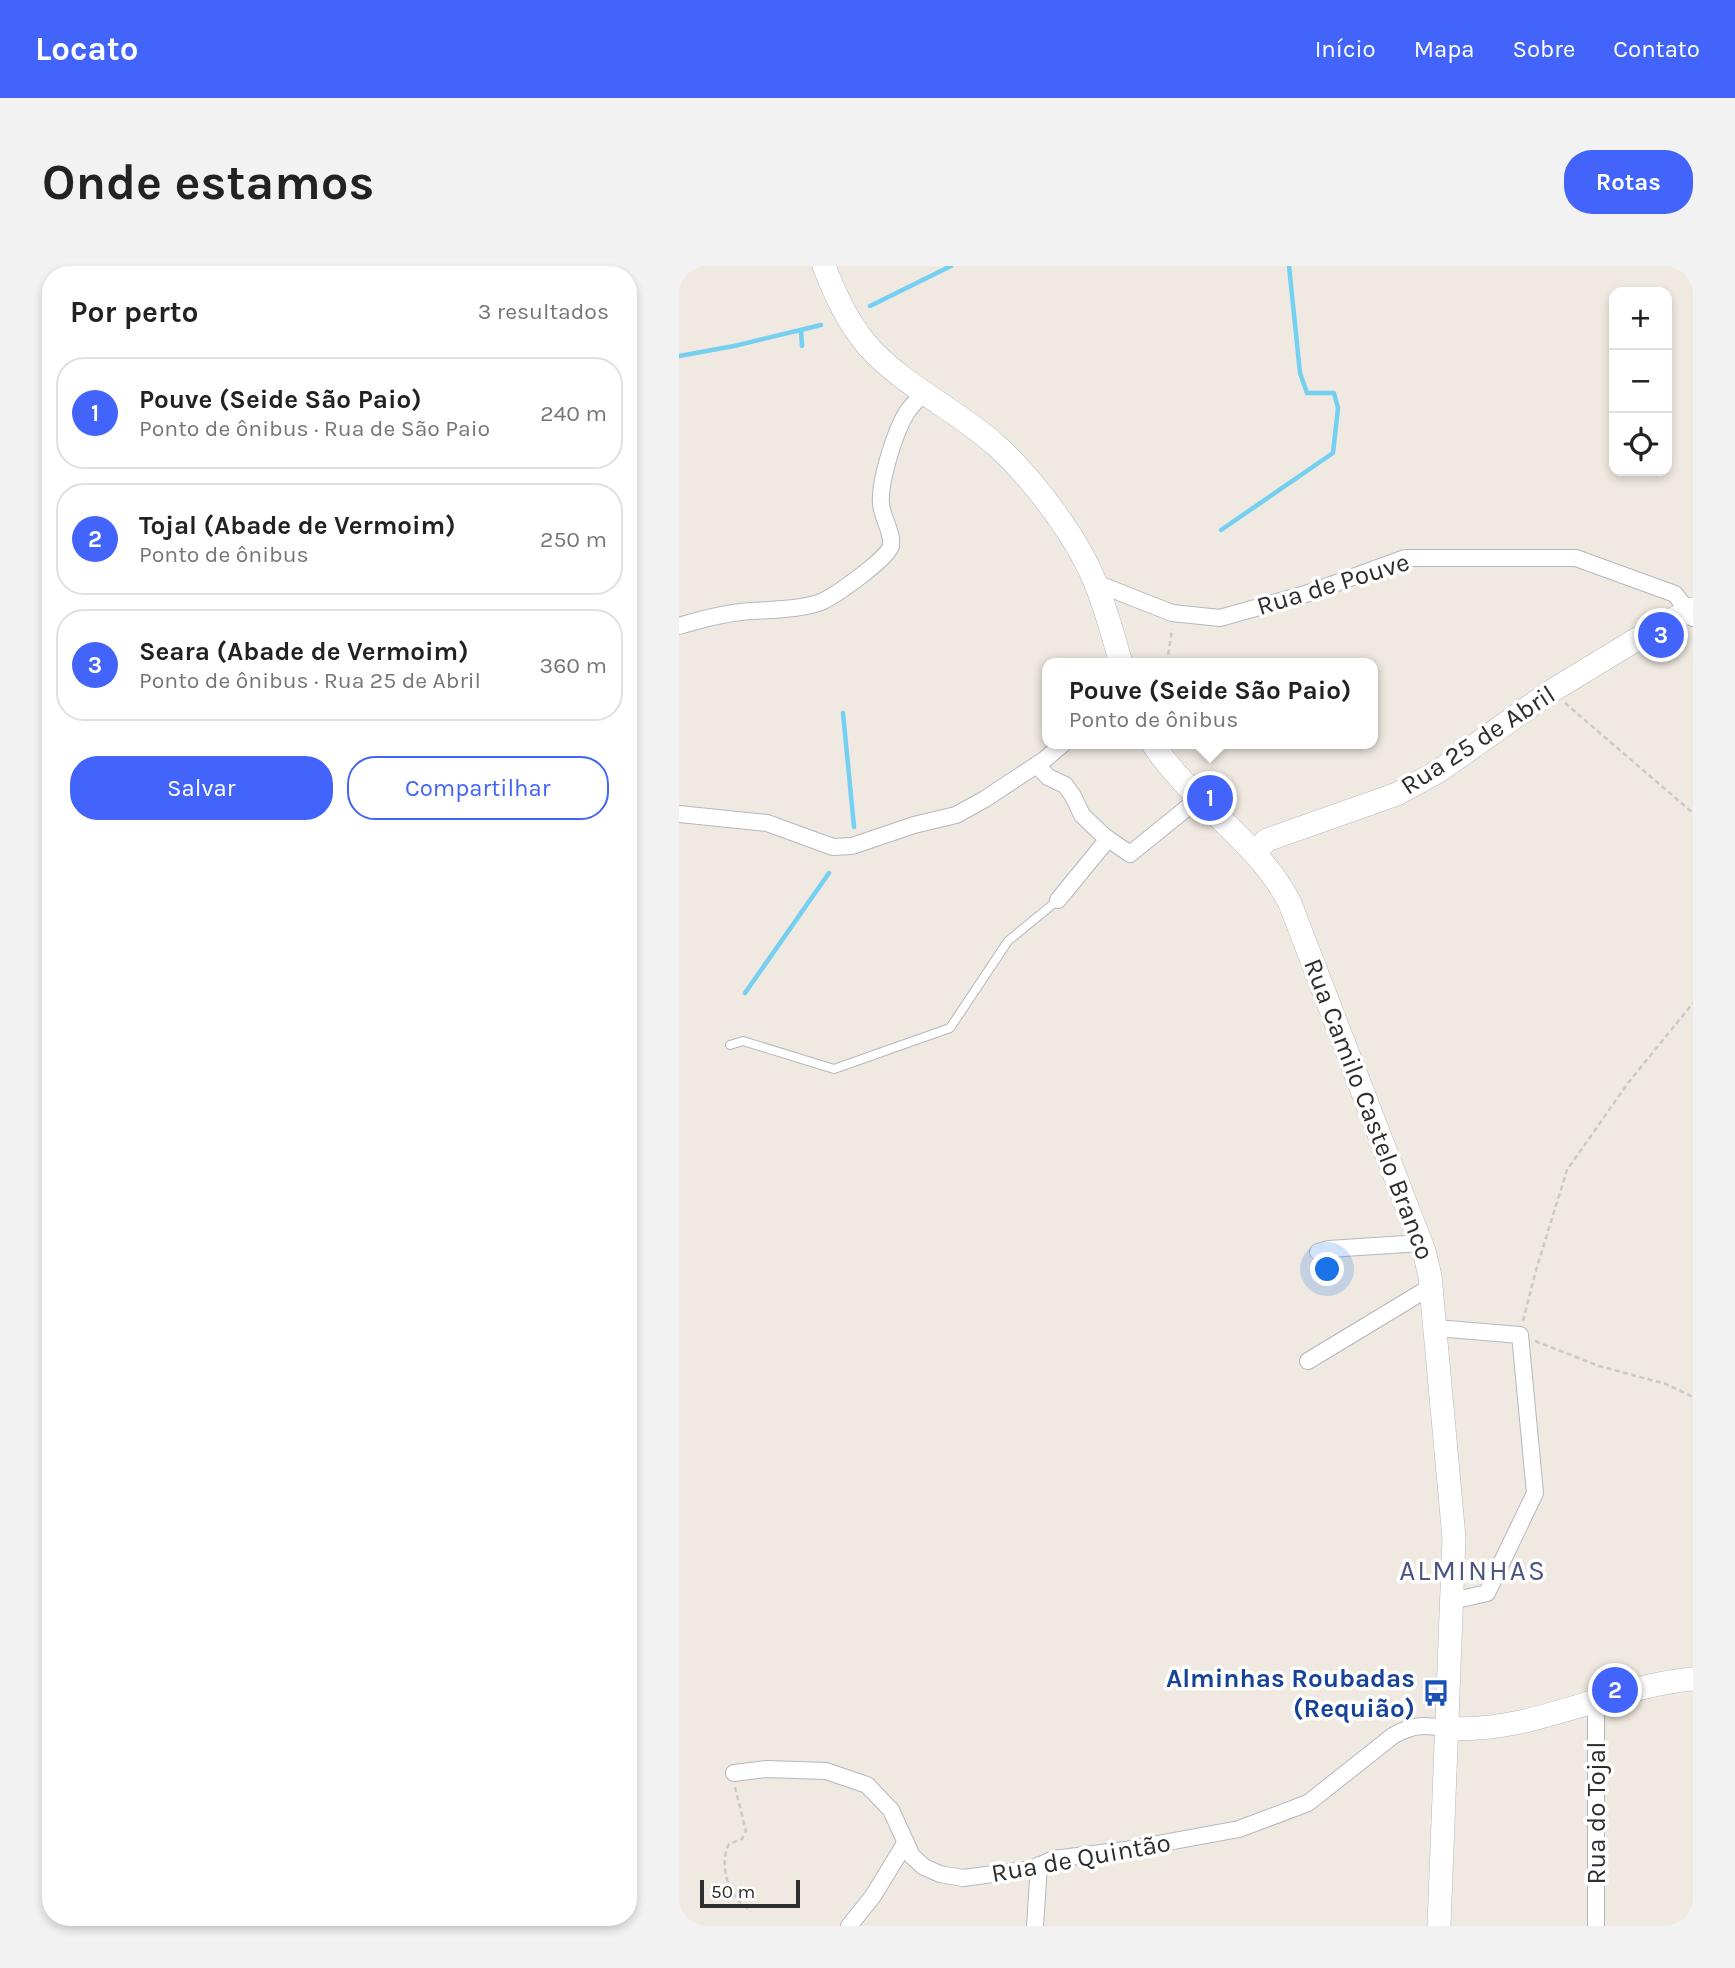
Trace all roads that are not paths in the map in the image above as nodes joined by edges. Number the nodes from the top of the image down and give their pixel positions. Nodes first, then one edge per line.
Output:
1 (824, 266) edge
2 (924, 392) junction
3 (1096, 583) junction
4 (1691, 613) edge
5 (679, 626) edge
6 (1119, 658) edge
7 (1057, 749) edge
8 (1157, 749) edge
9 (1037, 765) junction
10 (1198, 799) junction
11 (679, 814) edge
12 (1108, 839) junction
13 (1255, 852) junction
14 (1058, 900) joint
15 (730, 1045) dead end
16 (1421, 1243) junction
17 (1318, 1252) dead end
18 (1431, 1286) junction
19 (1436, 1328) junction
20 (1308, 1361) dead end
21 (1452, 1601) junction
22 (1693, 1679) edge
23 (1596, 1701) junction
24 (1446, 1728) junction
25 (734, 1773) road end
26 (906, 1842) junction
27 (1039, 1865) junction
28 (849, 1926) edge
29 (1035, 1926) edge
30 (1439, 1926) edge
31 (1596, 1926) edge

1 - 2 main road
2 - 3 main road
2 - 5 street
3 - 4 street, Rua de Pouve
3 - 6 main road
4 - 13 main road, Rua 25 de Abril
7 - 9 street
8 - 10 main road, Rua Camilo Castelo Branco
9 - 11 street
9 - 12 street
10 - 12 street
10 - 13 main road, Rua Camilo Castelo Branco
12 - 14 street
13 - 16 main road, Rua Camilo Castelo Branco
14 - 15 lane
16 - 17 street
16 - 18 main road, Rua Camilo Castelo Branco
18 - 19 main road, Rua Camilo Castelo Branco
18 - 20 street
19 - 21 main road, Rua Camilo Castelo Branco
19 - 21 street
21 - 24 main road, Rua Camilo Castelo Branco
22 - 23 main road
23 - 24 main road
23 - 31 street, Rua do Tojal
24 - 27 street, Rua de Quintão
24 - 30 main road, Rua Camilo Castelo Branco
25 - 26 street, Rua de Quintão
26 - 27 street, Rua de Quintão
26 - 28 street
27 - 29 street

